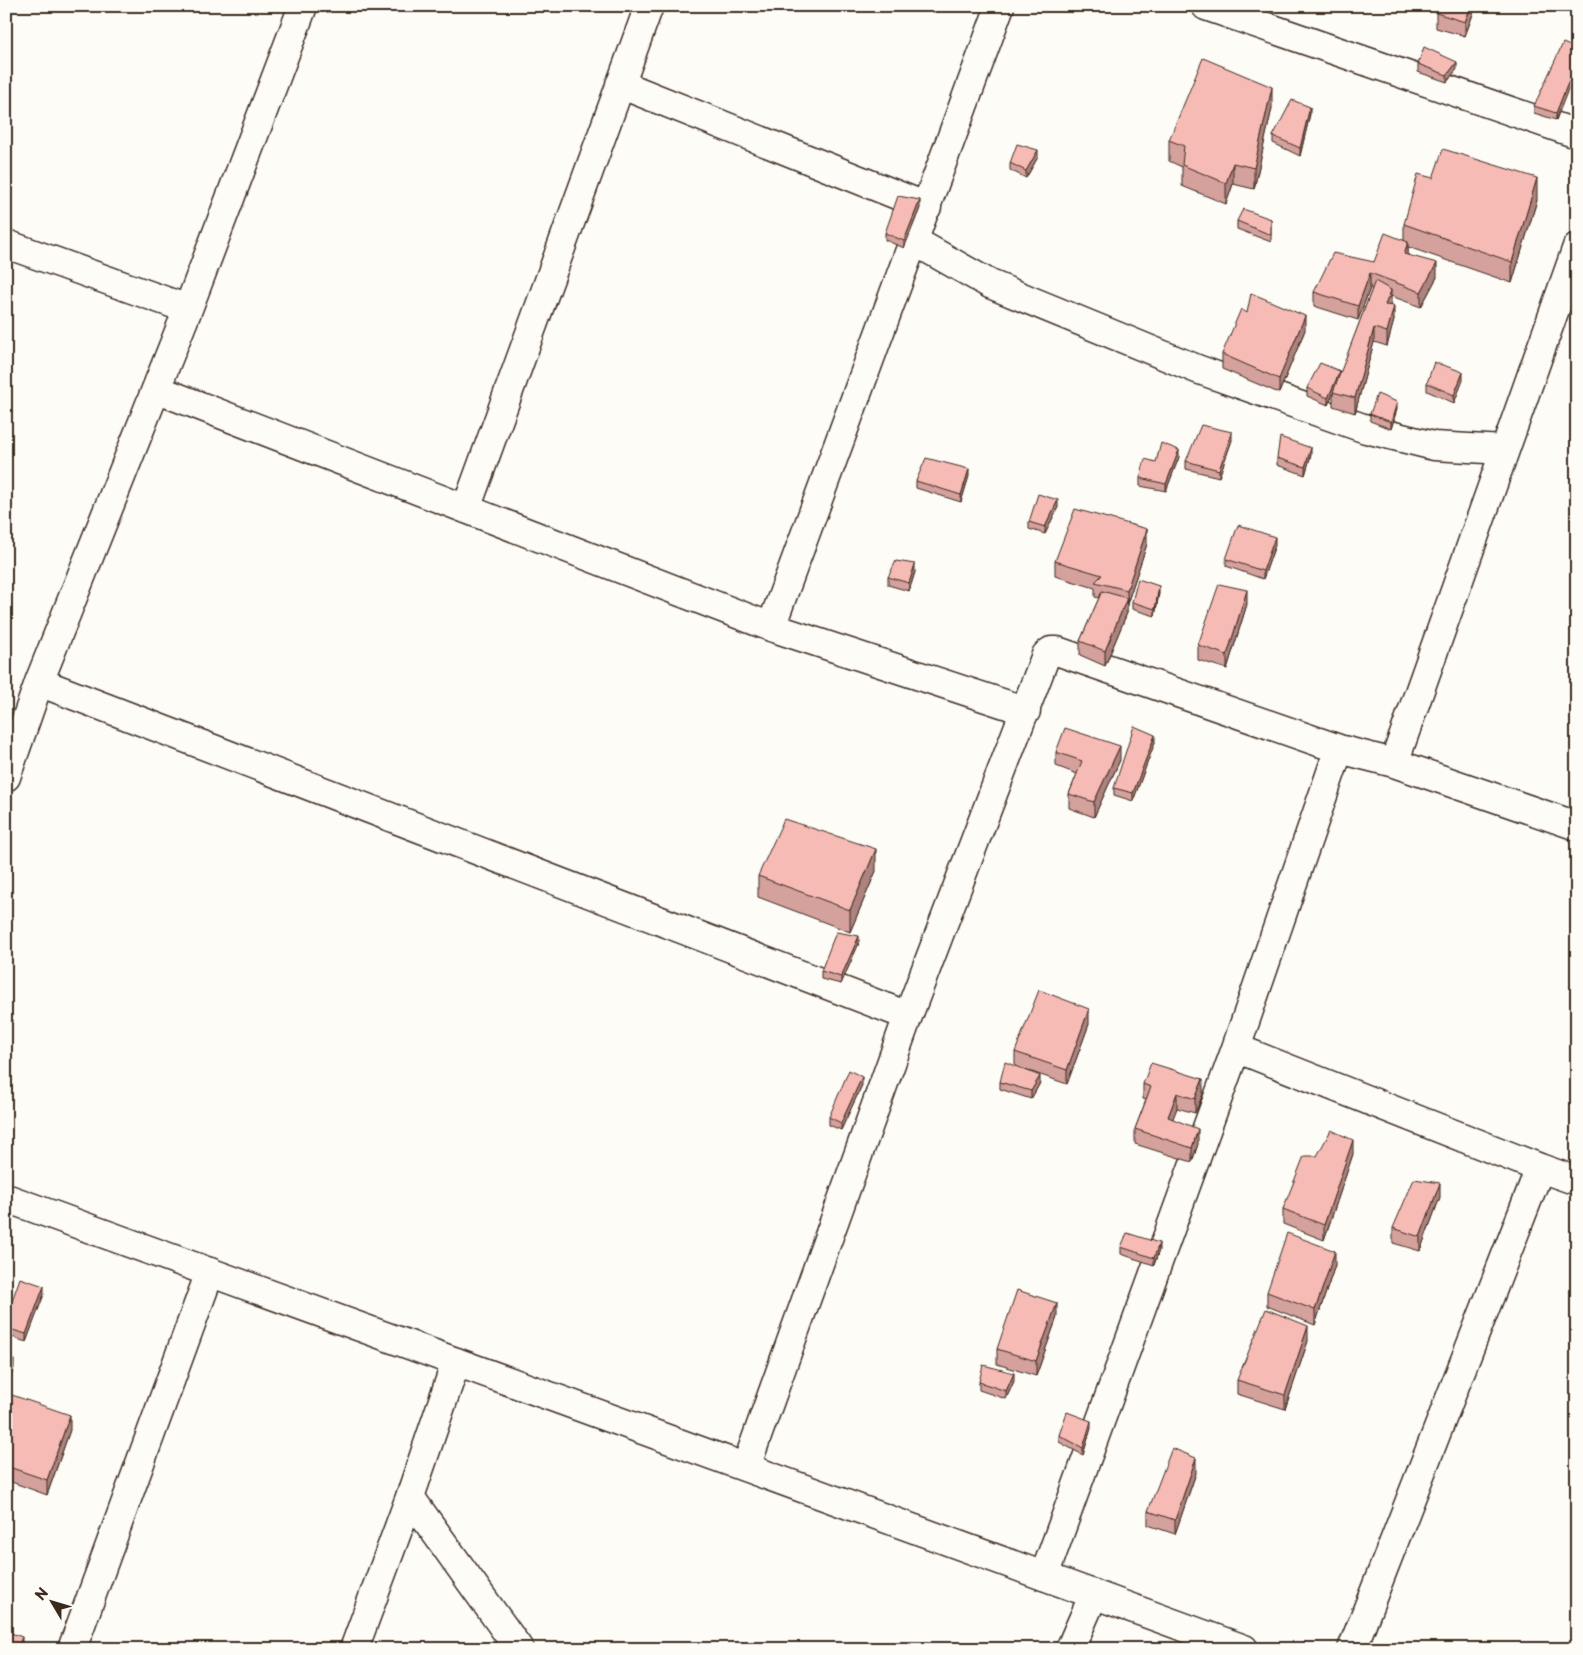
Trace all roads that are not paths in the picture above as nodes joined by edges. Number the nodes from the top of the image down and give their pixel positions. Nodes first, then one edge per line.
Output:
1 (303, 6) edge
2 (649, 6) edge
3 (1000, 6) edge
4 (1206, 6) edge
5 (620, 84) junction
6 (1577, 134) edge
7 (927, 207) junction
8 (914, 242) junction
9 (6, 244) edge
10 (1577, 247) edge
11 (188, 309) junction
12 (156, 389) junction
13 (1504, 450) junction
14 (466, 508) junction
15 (771, 627) junction
16 (39, 682) junction
17 (1026, 710) junction
18 (1339, 749) junction
19 (1394, 763) junction
20 (6, 777) edge
21 (1577, 826) edge
22 (908, 1016) junction
23 (1236, 1048) junction
24 (1540, 1168) junction
25 (1577, 1181) edge
26 (6, 1198) edge
27 (210, 1272) junction
28 (456, 1362) junction
29 (746, 1467) junction
30 (410, 1497) junction
31 (1044, 1576) junction
32 (1094, 1594) junction
33 (72, 1649) edge
34 (354, 1649) edge
35 (519, 1649) edge
36 (1070, 1649) edge
37 (1244, 1649) edge
38 (1352, 1649) edge

1 - 11 street
2 - 5 street
3 - 7 street
4 - 6 street
5 - 7 street
5 - 14 street
7 - 8 street
8 - 13 street
8 - 15 street
9 - 11 street
10 - 13 street
11 - 12 street
12 - 14 street
12 - 16 street
13 - 19 street
14 - 15 street
15 - 17 street
16 - 20 street
16 - 22 street
17 - 18 street
17 - 22 street
18 - 19 street
18 - 23 street
19 - 21 street
22 - 29 street
23 - 24 street
23 - 31 street
24 - 25 street
24 - 38 street
26 - 27 street
27 - 28 street
27 - 33 street
28 - 29 street
28 - 30 street
29 - 31 street
30 - 34 street
30 - 35 street
31 - 32 street
32 - 36 street
32 - 37 street

